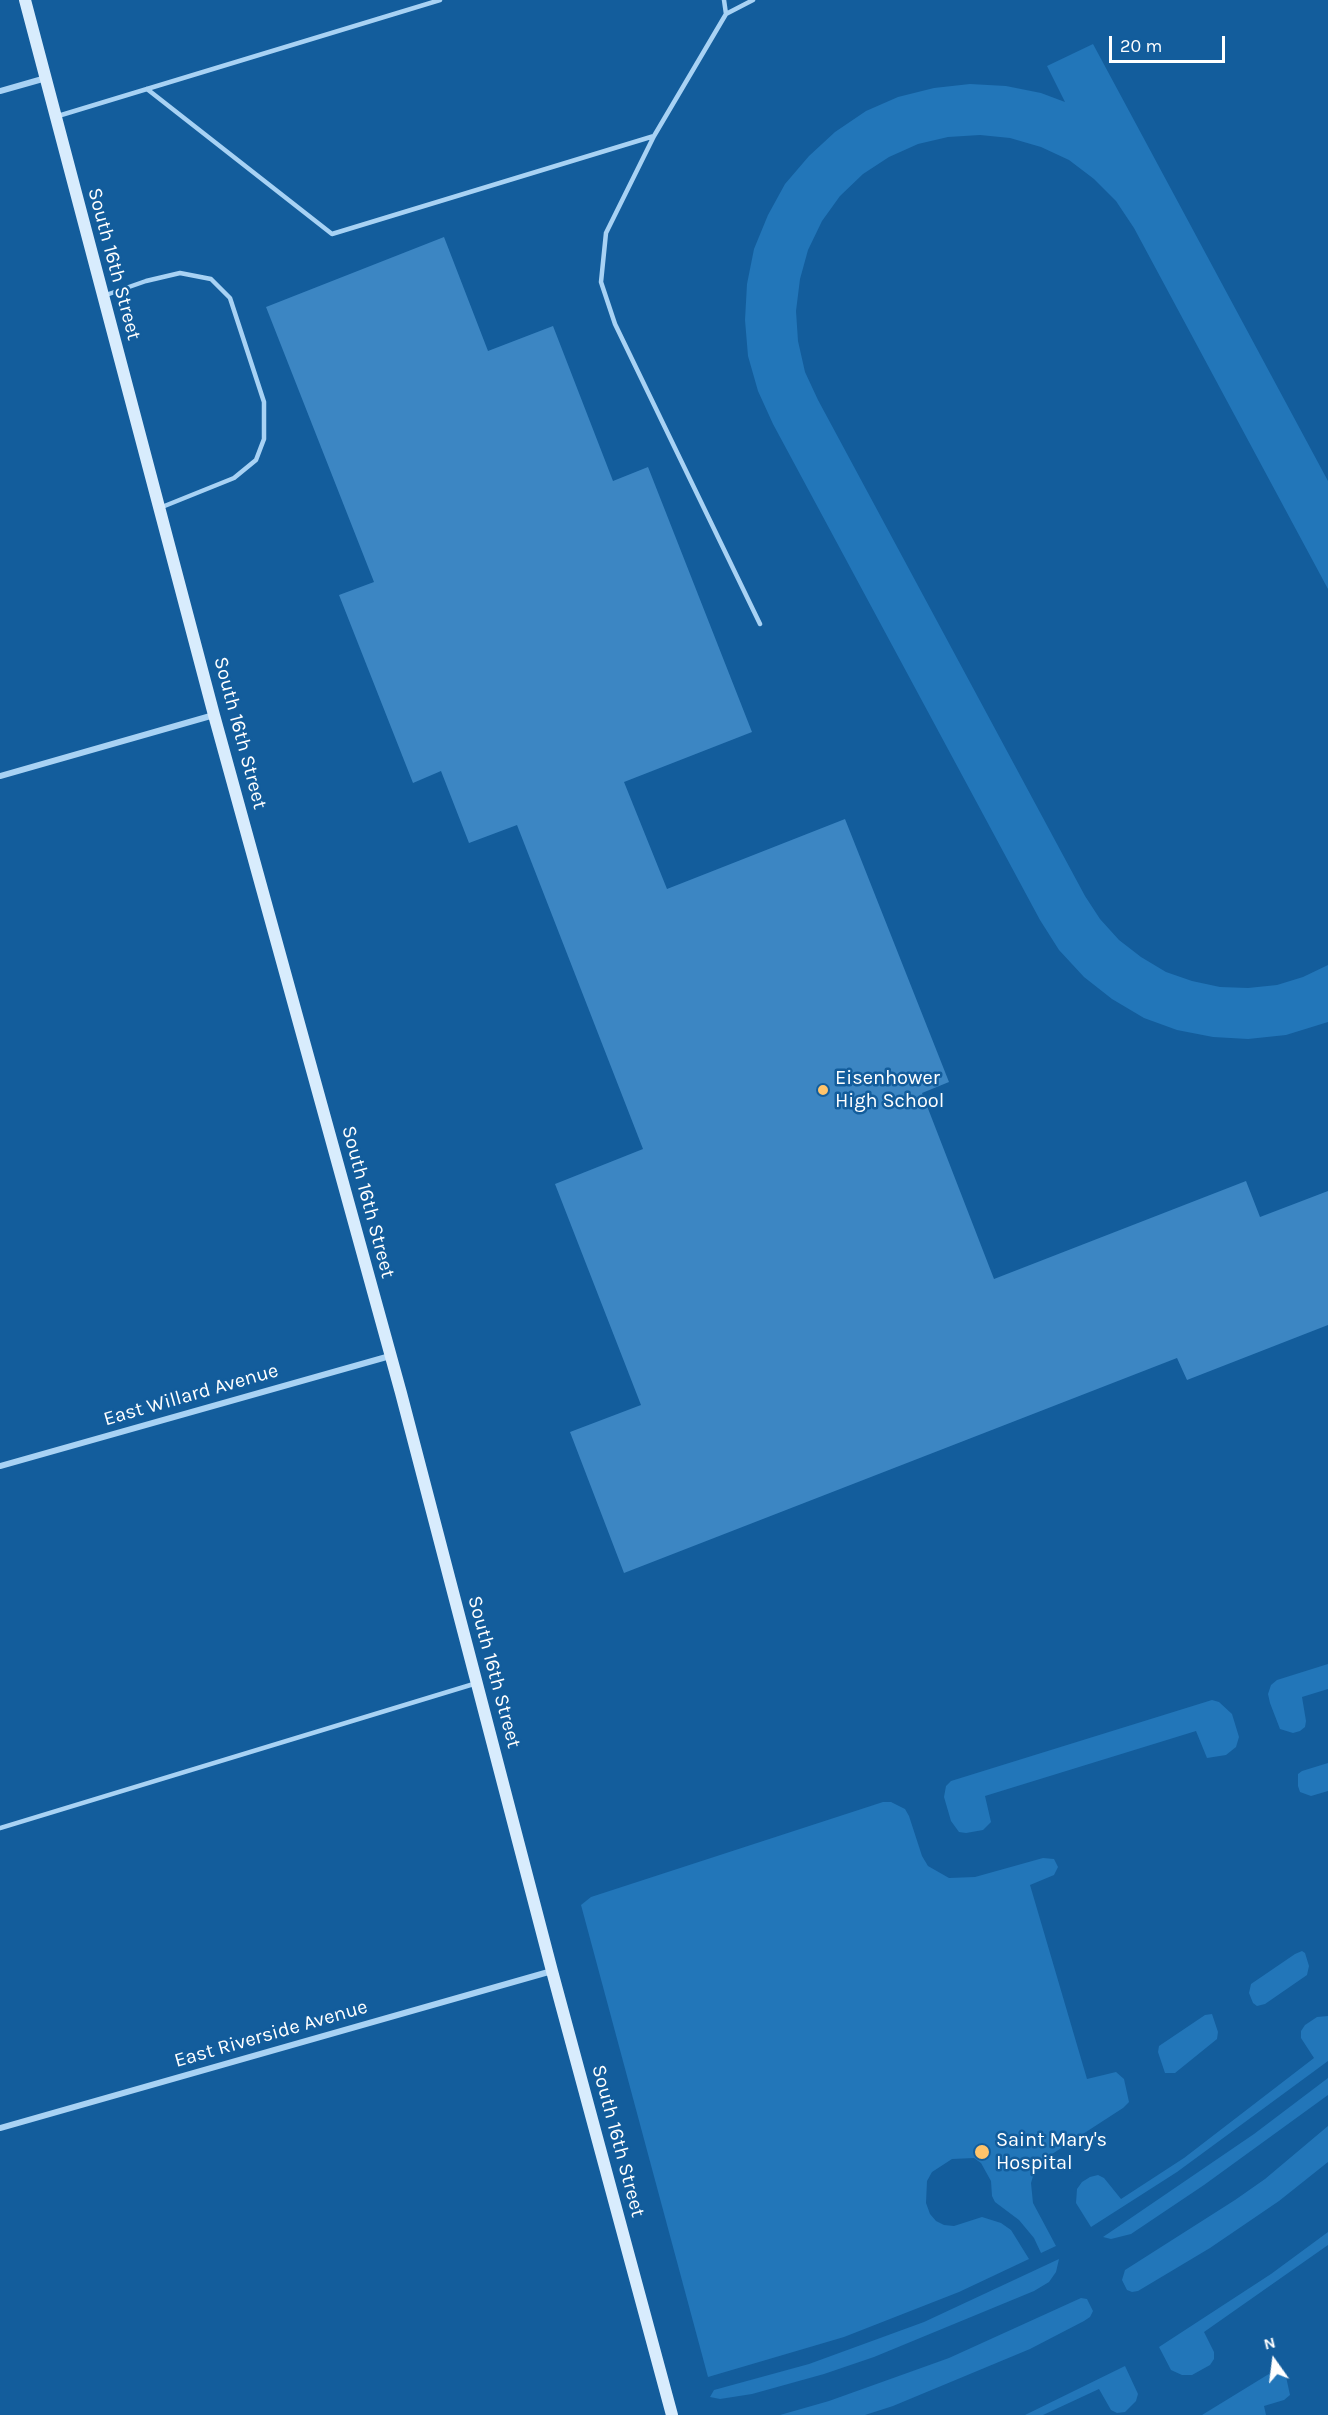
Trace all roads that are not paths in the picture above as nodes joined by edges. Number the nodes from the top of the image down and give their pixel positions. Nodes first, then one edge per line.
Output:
1 (25, 0) edge
2 (440, 0) edge
3 (724, 0) edge
4 (753, 0) edge
5 (726, 14) junction
6 (46, 78) junction
7 (147, 89) junction
8 (0, 91) edge
9 (56, 117) junction
10 (654, 136) junction
11 (103, 296) junction
12 (159, 508) junction
13 (759, 624) dead end
14 (214, 715) junction
15 (0, 776) edge
16 (390, 1356) junction
17 (0, 1466) edge
18 (477, 1683) junction
19 (0, 1828) edge
20 (552, 1971) junction
21 (0, 2128) edge
22 (672, 2415) edge

1 - 6 street, South 16th Street
2 - 7 lane
3 - 5 lane
4 - 5 lane
5 - 10 lane
6 - 8 street
6 - 9 street, South 16th Street
7 - 9 lane
7 - 10 lane
9 - 11 street, South 16th Street
10 - 13 lane
11 - 12 street, South 16th Street
11 - 12 lane
12 - 14 street, South 16th Street
14 - 15 street
14 - 16 street, South 16th Street
16 - 17 street, East Willard Avenue
16 - 18 street, South 16th Street
18 - 19 lane
18 - 20 street, South 16th Street
20 - 21 street, East Riverside Avenue
20 - 22 street, South 16th Street

